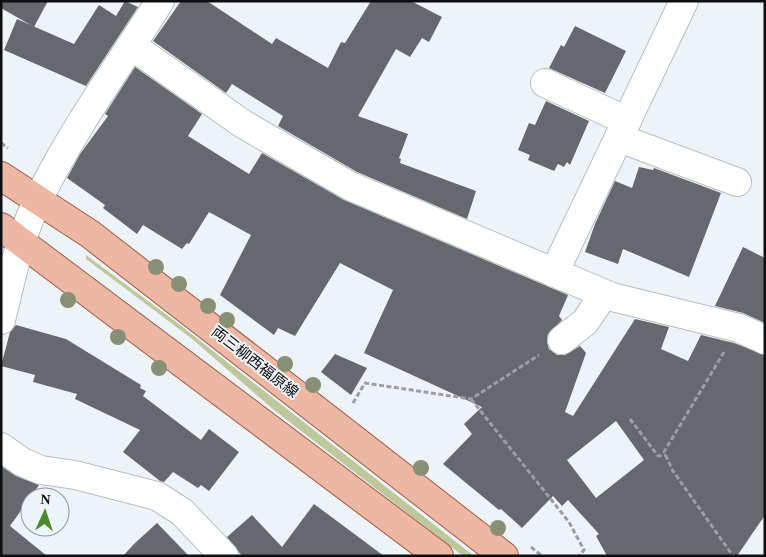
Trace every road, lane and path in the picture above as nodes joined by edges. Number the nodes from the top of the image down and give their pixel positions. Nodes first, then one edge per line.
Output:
1 (684, 1) edge
2 (156, 3) edge
3 (132, 46) junction
4 (545, 83) dead end
5 (623, 129) junction
6 (1, 176) edge
7 (737, 182) dead end
8 (37, 201) junction
9 (11, 235) edge
10 (554, 274) junction
11 (604, 294) junction
12 (1, 320) edge
13 (738, 328) junction
14 (562, 340) joint
15 (765, 340) edge
16 (471, 399) junction
17 (350, 408) dead end
18 (630, 419) dead end
19 (1, 447) edge
20 (666, 455) junction
21 (224, 556) edge
22 (439, 556) edge
23 (504, 556) edge
24 (579, 556) edge
25 (733, 556) edge

1 - 5 street
2 - 3 street
3 - 8 street
3 - 10 street
4 - 5 street
5 - 7 street
5 - 10 street
6 - 8 main road, 両三柳西福原線
8 - 9 street
8 - 23 main road, 両三柳西福原線
9 - 12 street
9 - 22 main road
10 - 11 street
11 - 13 street
11 - 14 street
13 - 15 street
13 - 20 path
14 - 16 path
16 - 17 path
16 - 24 path
18 - 20 path
19 - 21 street
20 - 25 path

